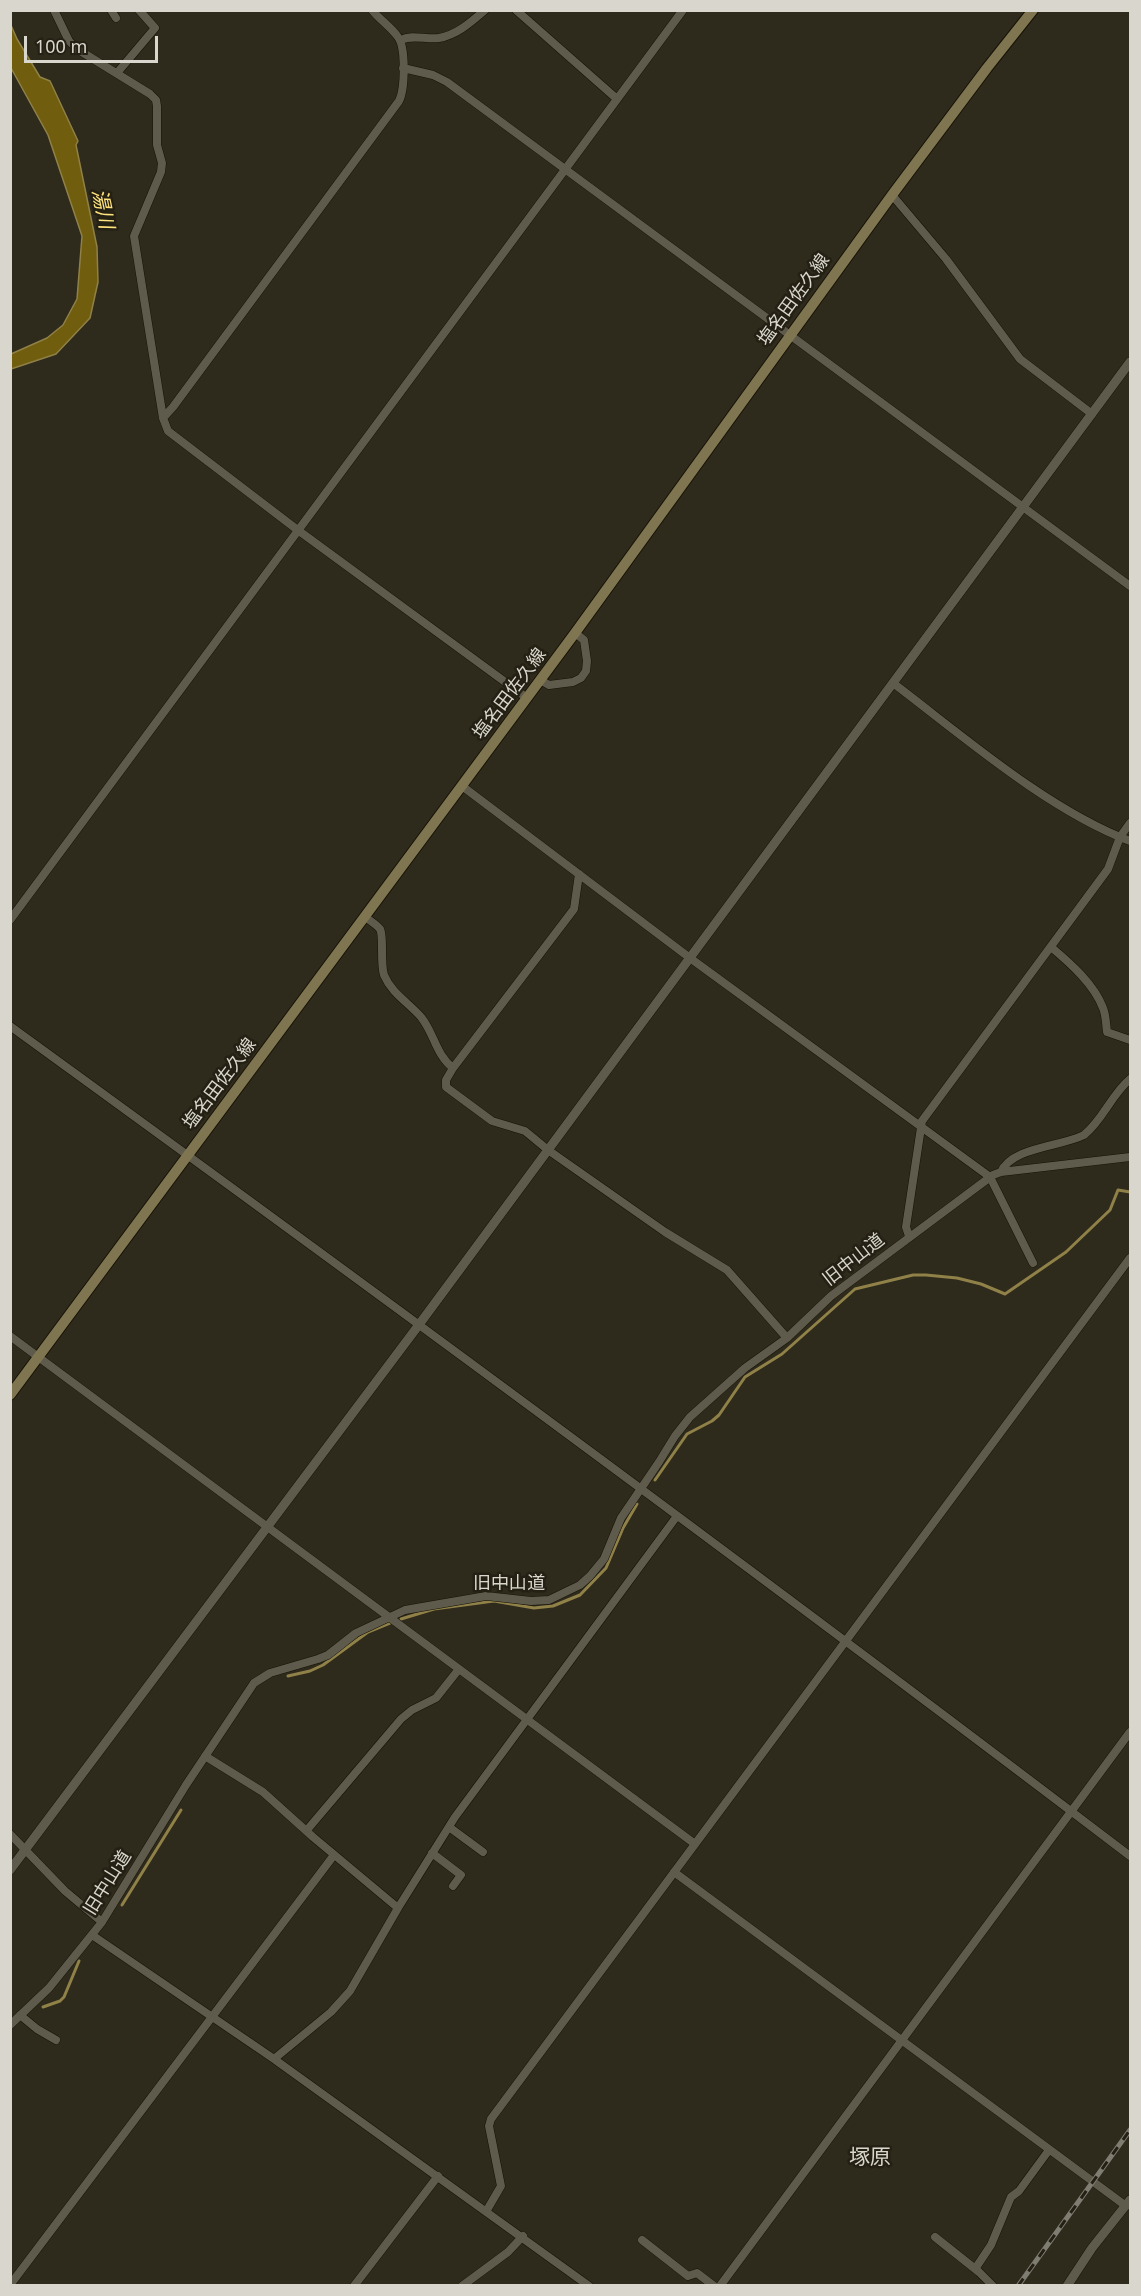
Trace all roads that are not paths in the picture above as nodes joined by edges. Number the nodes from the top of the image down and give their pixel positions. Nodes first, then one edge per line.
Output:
1 (54, 10) edge
2 (139, 10) edge
3 (372, 10) edge
4 (485, 10) edge
5 (516, 10) edge
6 (683, 10) edge
7 (1032, 10) edge
8 (400, 40) junction
9 (403, 68) junction
10 (117, 73) junction
11 (617, 99) junction
12 (565, 168) junction
13 (892, 195) junction
14 (789, 335) junction
15 (1131, 362) edge
16 (1092, 414) junction
17 (163, 418) junction
18 (1023, 506) junction
19 (299, 530) junction
20 (1131, 586) edge
21 (575, 633) junction
22 (540, 680) junction
23 (893, 683) junction
24 (527, 698) junction
25 (462, 786) junction
26 (1131, 823) edge
27 (1120, 837) junction
28 (1131, 840) edge
29 (579, 874) junction
30 (365, 917) junction
31 (10, 920) edge
32 (1051, 947) junction
33 (690, 958) junction
34 (10, 1026) edge
35 (1131, 1040) edge
36 (453, 1068) junction
37 (1131, 1079) edge
38 (920, 1127) junction
39 (548, 1150) junction
40 (186, 1156) junction
41 (1131, 1157) edge
42 (1001, 1172) junction
43 (990, 1177) junction
44 (909, 1236) junction
45 (1131, 1258) edge
46 (1033, 1263) dead end
47 (418, 1326) junction
48 (10, 1335) edge
49 (787, 1338) junction
50 (39, 1357) junction
51 (10, 1395) edge
52 (640, 1489) junction
53 (676, 1516) junction
54 (269, 1526) junction
55 (389, 1616) junction
56 (844, 1642) junction
57 (459, 1669) junction
58 (527, 1719) junction
59 (1131, 1732) edge
60 (205, 1756) junction
61 (1071, 1812) junction
62 (449, 1827) junction
63 (307, 1830) junction
64 (10, 1834) edge
65 (695, 1844) junction
66 (26, 1851) junction
67 (483, 1852) dead end
68 (432, 1853) junction
69 (334, 1855) junction
70 (1131, 1857) edge
71 (10, 1870) edge
72 (674, 1872) junction
73 (453, 1886) dead end
74 (398, 1908) junction
75 (102, 1922) junction
76 (92, 1935) junction
77 (20, 2015) junction
78 (213, 2016) junction
79 (10, 2025) edge
80 (56, 2040) dead end
81 (902, 2041) junction
82 (274, 2059) junction
83 (1049, 2150) junction
84 (438, 2176) junction
85 (1128, 2203) edge
86 (487, 2210) junction
87 (523, 2236) junction
88 (935, 2237) dead end
89 (642, 2240) dead end
90 (975, 2269) junction
91 (10, 2285) edge
92 (354, 2286) edge
93 (462, 2286) edge
94 (589, 2286) edge
95 (714, 2286) edge
96 (720, 2286) edge
97 (993, 2286) edge
98 (1067, 2286) edge

1 - 10 street
2 - 10 street
3 - 8 street
4 - 8 street
5 - 11 street
6 - 11 street
7 - 13 main road, 塩名田佐久線
8 - 9 street
9 - 12 street
9 - 17 street
10 - 17 street
11 - 12 street
12 - 14 street
12 - 19 street
13 - 14 main road, 塩名田佐久線
13 - 16 street
14 - 18 street
14 - 21 main road, 塩名田佐久線
15 - 16 street
16 - 18 street
17 - 19 street
18 - 20 street
18 - 23 street
19 - 24 street
19 - 31 street
21 - 22 main road, 塩名田佐久線
21 - 22 street
22 - 24 main road, 塩名田佐久線
23 - 27 street
23 - 33 street
24 - 25 main road, 塩名田佐久線
25 - 29 street
25 - 30 main road, 塩名田佐久線
26 - 27 street
27 - 28 street
27 - 32 street
29 - 33 street
29 - 36 street
30 - 36 street
30 - 40 main road, 塩名田佐久線
32 - 35 street
32 - 38 street
33 - 38 street
33 - 39 street
34 - 40 street
36 - 39 street
37 - 42 street
38 - 43 street
38 - 44 street
39 - 47 street
39 - 49 street
40 - 47 street
40 - 50 main road, 塩名田佐久線
41 - 42 street, 旧中山道
42 - 43 street, 旧中山道
43 - 44 street, 旧中山道
43 - 46 street
44 - 49 street, 旧中山道
45 - 56 street
47 - 52 street
47 - 54 street
48 - 50 street
49 - 52 street, 旧中山道
50 - 51 main road, 塩名田佐久線
50 - 54 street
52 - 53 street
52 - 55 street, 旧中山道
53 - 56 street
53 - 58 street
54 - 55 street
54 - 66 street
55 - 57 street
55 - 60 street, 旧中山道
56 - 61 street
56 - 65 street
57 - 58 street
57 - 63 street
58 - 62 street
58 - 65 street
59 - 61 street
60 - 63 street
60 - 75 street, 旧中山道
61 - 70 street
61 - 81 street
62 - 67 street
62 - 68 street
63 - 69 street
64 - 66 street
65 - 72 street
66 - 71 street
66 - 75 street
68 - 73 street
68 - 74 street
69 - 74 street
69 - 78 street
72 - 81 street
72 - 86 street
74 - 82 street
75 - 76 street, 旧中山道
76 - 77 street, 旧中山道
76 - 78 street
77 - 79 street, 旧中山道
77 - 80 street
78 - 82 street
78 - 91 street
81 - 83 street
81 - 96 street
82 - 84 street
83 - 85 street
83 - 90 street
84 - 86 street
84 - 92 street
85 - 98 street
86 - 87 street
87 - 93 street
87 - 94 street
88 - 90 street
89 - 95 street
90 - 97 street

